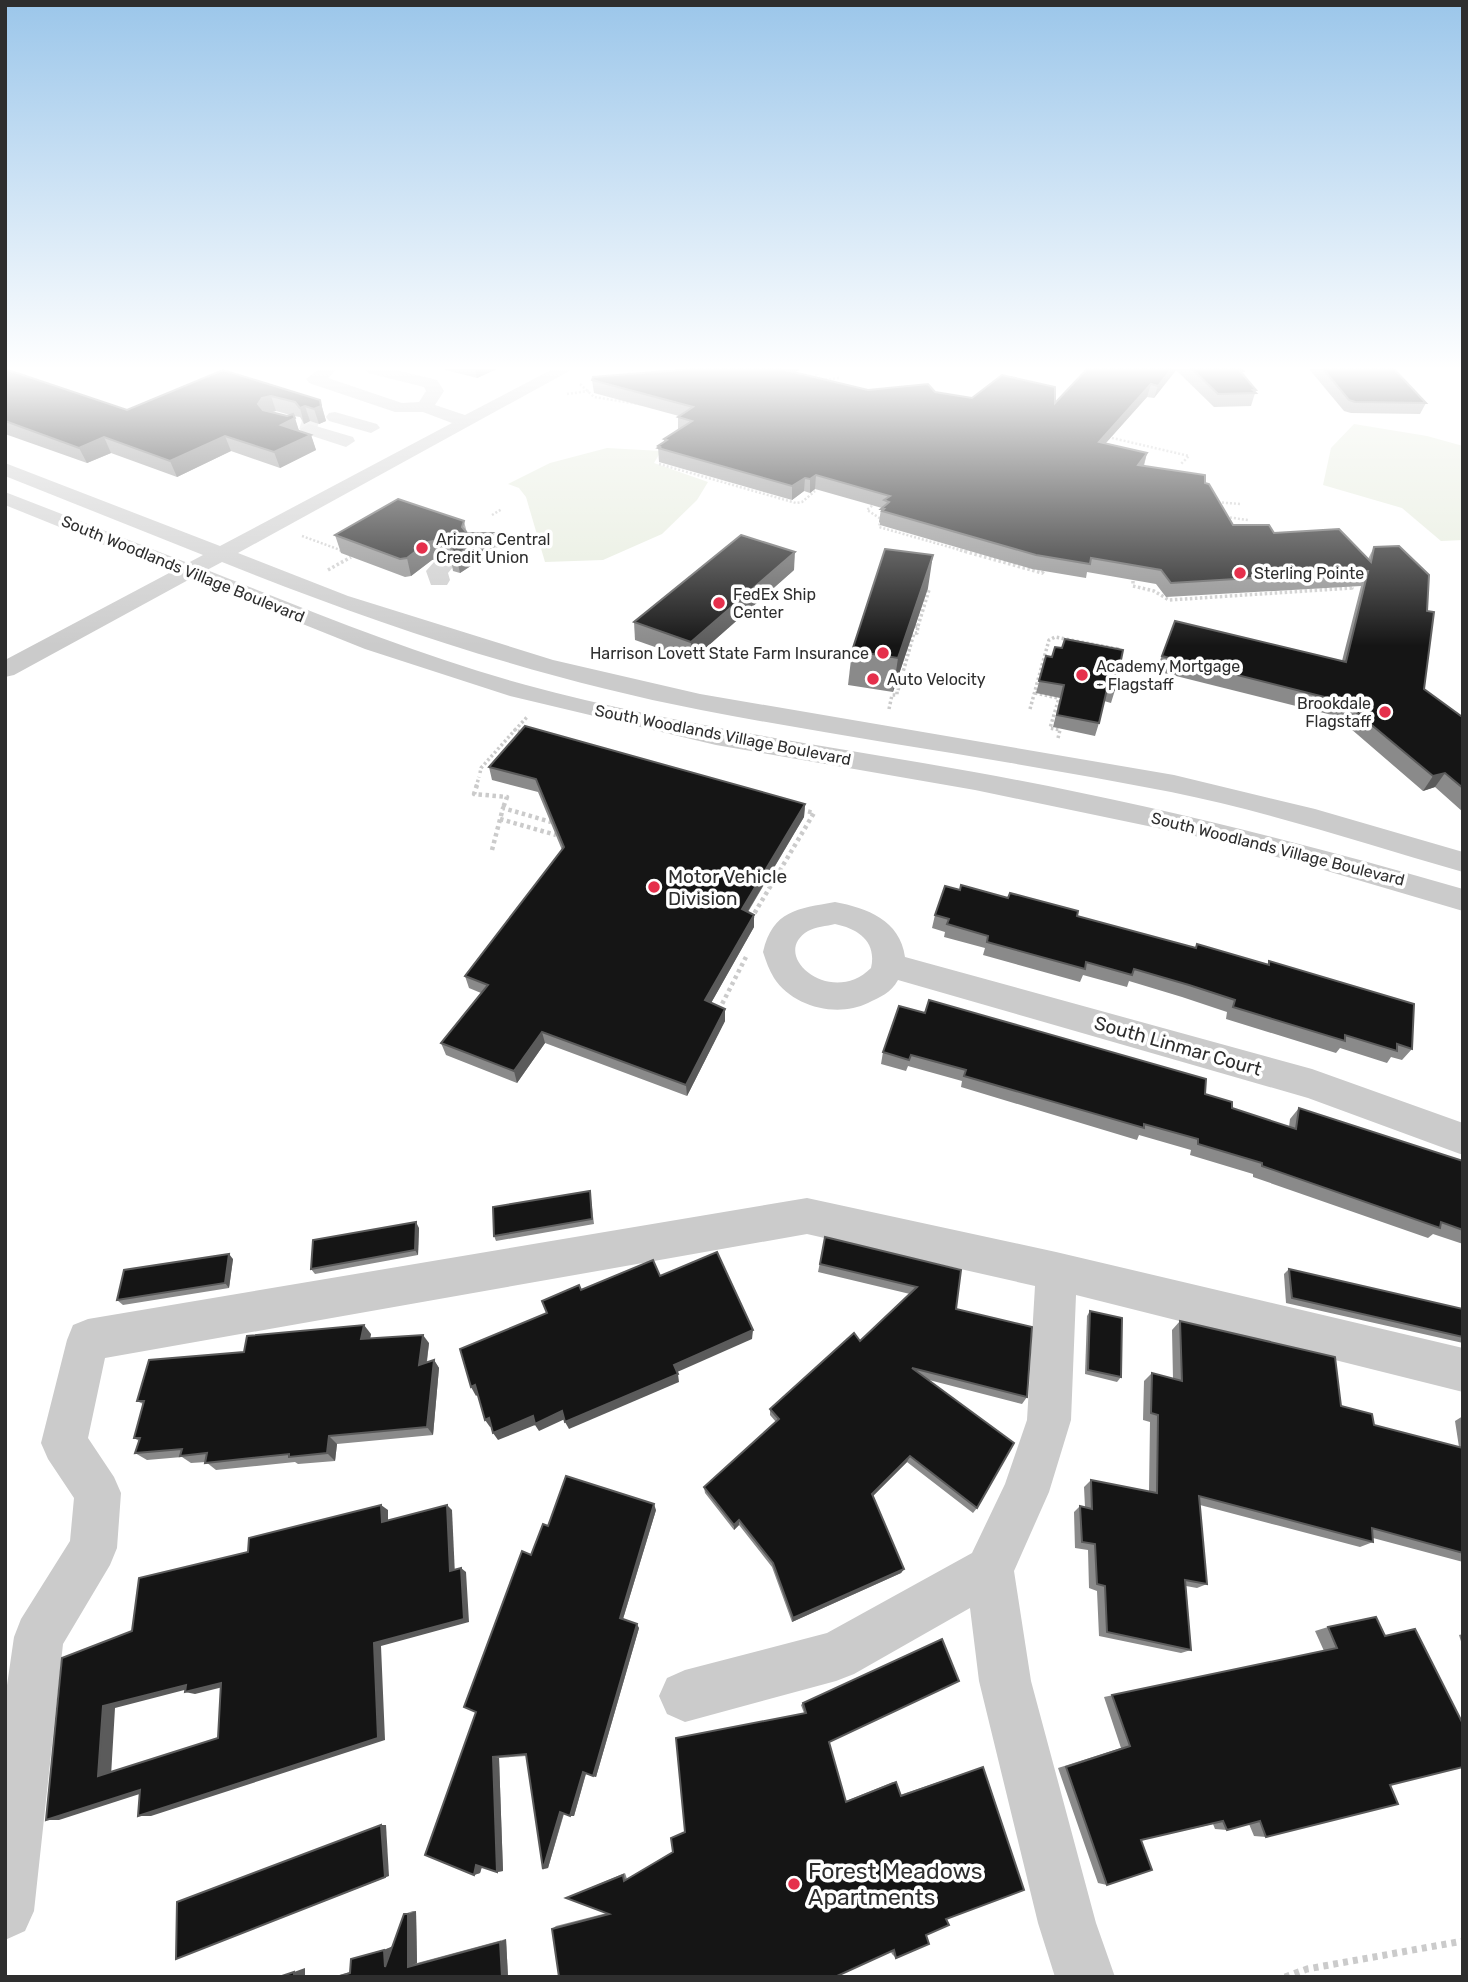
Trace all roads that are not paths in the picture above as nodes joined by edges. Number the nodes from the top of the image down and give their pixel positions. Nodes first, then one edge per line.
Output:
1 (394, 461) edge
2 (5, 469) edge
3 (5, 498) edge
4 (224, 554) junction
5 (190, 573) junction
6 (5, 670) edge
7 (1463, 862) edge
8 (1463, 900) edge
9 (890, 965) dead end
10 (1463, 1139) edge
11 (1056, 1271) junction
12 (1463, 1370) edge
13 (989, 1570) junction
14 (685, 1696) dead end
15 (5, 1911) edge
16 (1085, 1977) edge

1 - 4 street
2 - 4 street, South Woodlands Village Boulevard
3 - 5 street, South Woodlands Village Boulevard
4 - 5 street
4 - 7 street, South Woodlands Village Boulevard
5 - 6 street
5 - 8 street, South Woodlands Village Boulevard
9 - 10 street, South Linmar Court
11 - 12 street
11 - 13 street
11 - 15 street
13 - 14 street
13 - 16 street

